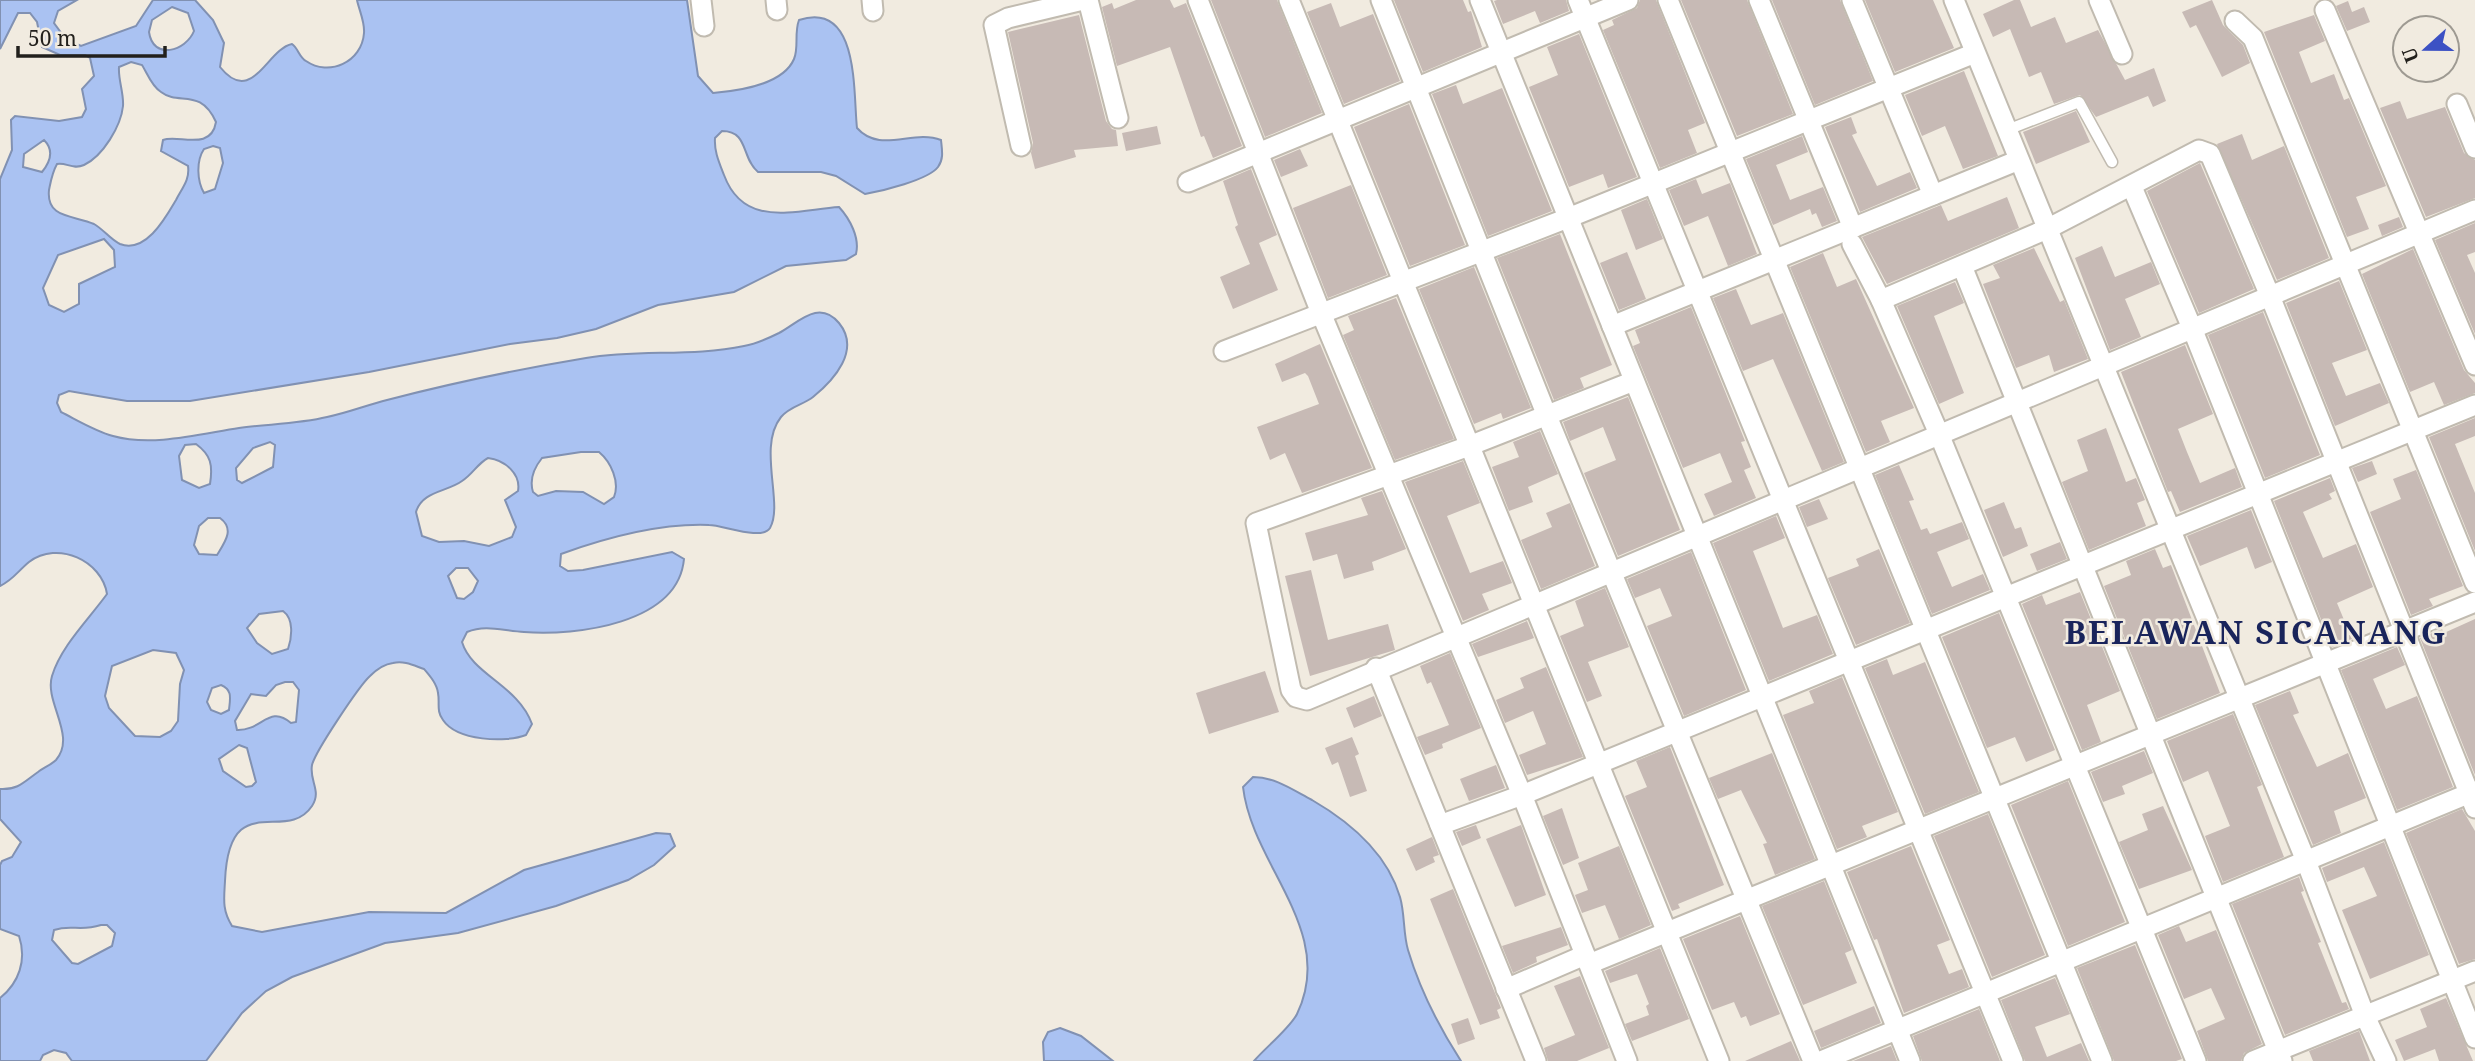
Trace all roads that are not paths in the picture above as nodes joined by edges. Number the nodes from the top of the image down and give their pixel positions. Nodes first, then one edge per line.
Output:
1 (701, 0) edge
2 (1086, 0) edge
3 (1198, 0) edge
4 (1289, 0) edge
5 (1381, 0) edge
6 (1480, 0) edge
7 (1628, 0) edge
8 (1668, 0) edge
9 (1759, 0) edge
10 (1852, 0) edge
11 (1954, 0) edge
12 (2099, 0) edge
13 (1581, 9) edge
14 (2325, 10) dead end
15 (2235, 21) dead end
16 (704, 26) dead end
17 (1500, 52) junction
18 (1975, 53) junction
19 (2122, 54) dead end
20 (1416, 87) junction
21 (1888, 88) junction
22 (2457, 104) dead end
23 (1118, 118) dead end
24 (1337, 119) junction
25 (1808, 120) junction
26 (2007, 130) junction
27 (1021, 146) dead end
28 (2475, 148) edge
29 (1257, 152) junction
30 (1730, 152) junction
31 (2019, 160) junction
32 (2112, 162) dead end
33 (1188, 182) dead end
34 (1651, 184) junction
35 (2132, 187) junction
36 (1933, 195) junction
37 (2475, 210) edge
38 (1568, 218) junction
39 (2047, 229) junction
40 (2421, 233) junction
41 (1852, 236) junction
42 (1481, 251) junction
43 (1774, 260) junction
44 (2347, 264) junction
45 (1962, 266) junction
46 (1402, 282) junction
47 (1696, 292) junction
48 (2270, 296) junction
49 (1881, 300) junction
50 (1321, 313) junction
51 (1612, 326) junction
52 (2192, 328) junction
53 (1224, 351) dead end
54 (2475, 365) edge
55 (2104, 368) junction
56 (1634, 381) junction
57 (2019, 404) junction
58 (2475, 405) edge
59 (1547, 415) junction
60 (2413, 430) junction
61 (1938, 434) junction
62 (1469, 446) junction
63 (2335, 462) junction
64 (1859, 467) junction
65 (1387, 475) junction
66 (2257, 494) junction
67 (1784, 498) junction
68 (2171, 530) junction
69 (1698, 534) junction
70 (2083, 565) junction
71 (1612, 570) junction
72 (2475, 583) edge
73 (2005, 598) junction
74 (1534, 602) junction
75 (2475, 602) edge
76 (1926, 630) junction
77 (2403, 631) junction
78 (1455, 635) junction
79 (1848, 661) junction
80 (2325, 663) junction
81 (1376, 668) junction
82 (1763, 697) junction
83 (2240, 697) junction
84 (1678, 731) junction
85 (2152, 733) junction
86 (1599, 763) junction
87 (2074, 765) junction
88 (1522, 795) junction
89 (1994, 798) junction
90 (2473, 798) edge
91 (1440, 825) junction
92 (2391, 826) junction
93 (1918, 829) junction
94 (2306, 861) junction
95 (1831, 865) junction
96 (2218, 897) junction
97 (1747, 900) junction
98 (2141, 929) junction
99 (1667, 933) junction
100 (1587, 960) junction
101 (2061, 962) junction
102 (2475, 971) edge
103 (2450, 981) junction
104 (1506, 989) junction
105 (1986, 993) junction
106 (2365, 1016) junction
107 (1898, 1029) junction
108 (2475, 1038) edge
109 (2280, 1056) edge
110 (1536, 1061) edge
111 (1627, 1061) edge
112 (1719, 1061) edge
113 (1813, 1061) edge
114 (1821, 1061) edge
115 (1910, 1061) edge
116 (2013, 1061) edge
117 (2102, 1061) edge
118 (2196, 1061) edge
119 (2253, 1061) edge
120 (2386, 1061) edge

1 - 16 street
2 - 23 street
2 - 27 street
3 - 29 street
4 - 24 street
5 - 20 street
6 - 17 street
7 - 13 street
8 - 30 street
9 - 25 street
10 - 21 street
11 - 18 street
12 - 19 street
13 - 17 street
13 - 34 street
14 - 40 street
15 - 44 street
17 - 20 street
17 - 38 street
18 - 21 street
18 - 26 street
20 - 24 street
20 - 42 street
21 - 25 street
21 - 36 street
22 - 28 street
24 - 29 street
24 - 46 street
25 - 30 street
25 - 41 street
26 - 31 street
26 - 32 lane
29 - 33 street
29 - 50 street
30 - 34 street
30 - 43 street
31 - 36 street
31 - 39 street
34 - 38 street
34 - 47 street
35 - 39 street
35 - 48 street
35 - 52 street
36 - 41 street
37 - 40 street
38 - 42 street
38 - 51 street
39 - 45 street
39 - 55 street
40 - 44 street
40 - 54 street
41 - 43 street
41 - 49 street
42 - 46 street
42 - 59 street
43 - 47 street
43 - 64 street
44 - 48 street
44 - 60 street
45 - 49 street
45 - 57 street
46 - 50 street
46 - 62 street
47 - 51 street
47 - 67 street
48 - 52 street
48 - 63 street
49 - 61 street
50 - 53 street
50 - 65 street
51 - 56 street
52 - 55 street
52 - 66 street
55 - 57 street
55 - 68 street
56 - 59 street
56 - 69 street
57 - 61 street
57 - 70 street
58 - 60 street
59 - 62 street
59 - 71 street
60 - 63 street
60 - 72 street
61 - 64 street
61 - 73 street
62 - 65 street
62 - 74 street
63 - 66 street
63 - 77 street
64 - 67 street
64 - 76 street
65 - 78 street
65 - 81 street
66 - 68 street
66 - 80 street
67 - 69 street
67 - 79 street
68 - 70 street
68 - 83 street
69 - 71 street
69 - 82 street
70 - 73 street
70 - 85 street
71 - 74 street
71 - 84 street
73 - 76 street
73 - 87 street
74 - 78 street
74 - 86 street
75 - 77 street
76 - 79 street
76 - 89 street
77 - 80 street
77 - 90 street
78 - 81 street
78 - 88 street
79 - 82 street
79 - 93 street
80 - 83 street
80 - 92 street
81 - 91 street
82 - 84 street
82 - 95 street
83 - 85 street
83 - 94 street
84 - 86 street
84 - 97 street
85 - 87 street
85 - 96 street
86 - 88 street
86 - 99 street
87 - 89 street
87 - 98 street
88 - 91 street
88 - 100 street
89 - 93 street
89 - 101 street
90 - 92 street
91 - 104 street
92 - 94 street
92 - 103 street
93 - 95 street
93 - 105 street
94 - 96 street
94 - 106 street
95 - 97 street
95 - 107 street
96 - 98 street
96 - 109 street
97 - 99 street
97 - 113 street
98 - 101 street
98 - 118 street
99 - 100 street
99 - 112 street
100 - 104 street
100 - 111 street
101 - 105 street
101 - 117 street
102 - 103 street
103 - 106 street
103 - 108 street
104 - 110 street
105 - 107 street
105 - 116 street
106 - 109 street
106 - 120 street
107 - 114 street
107 - 115 street
109 - 119 street

